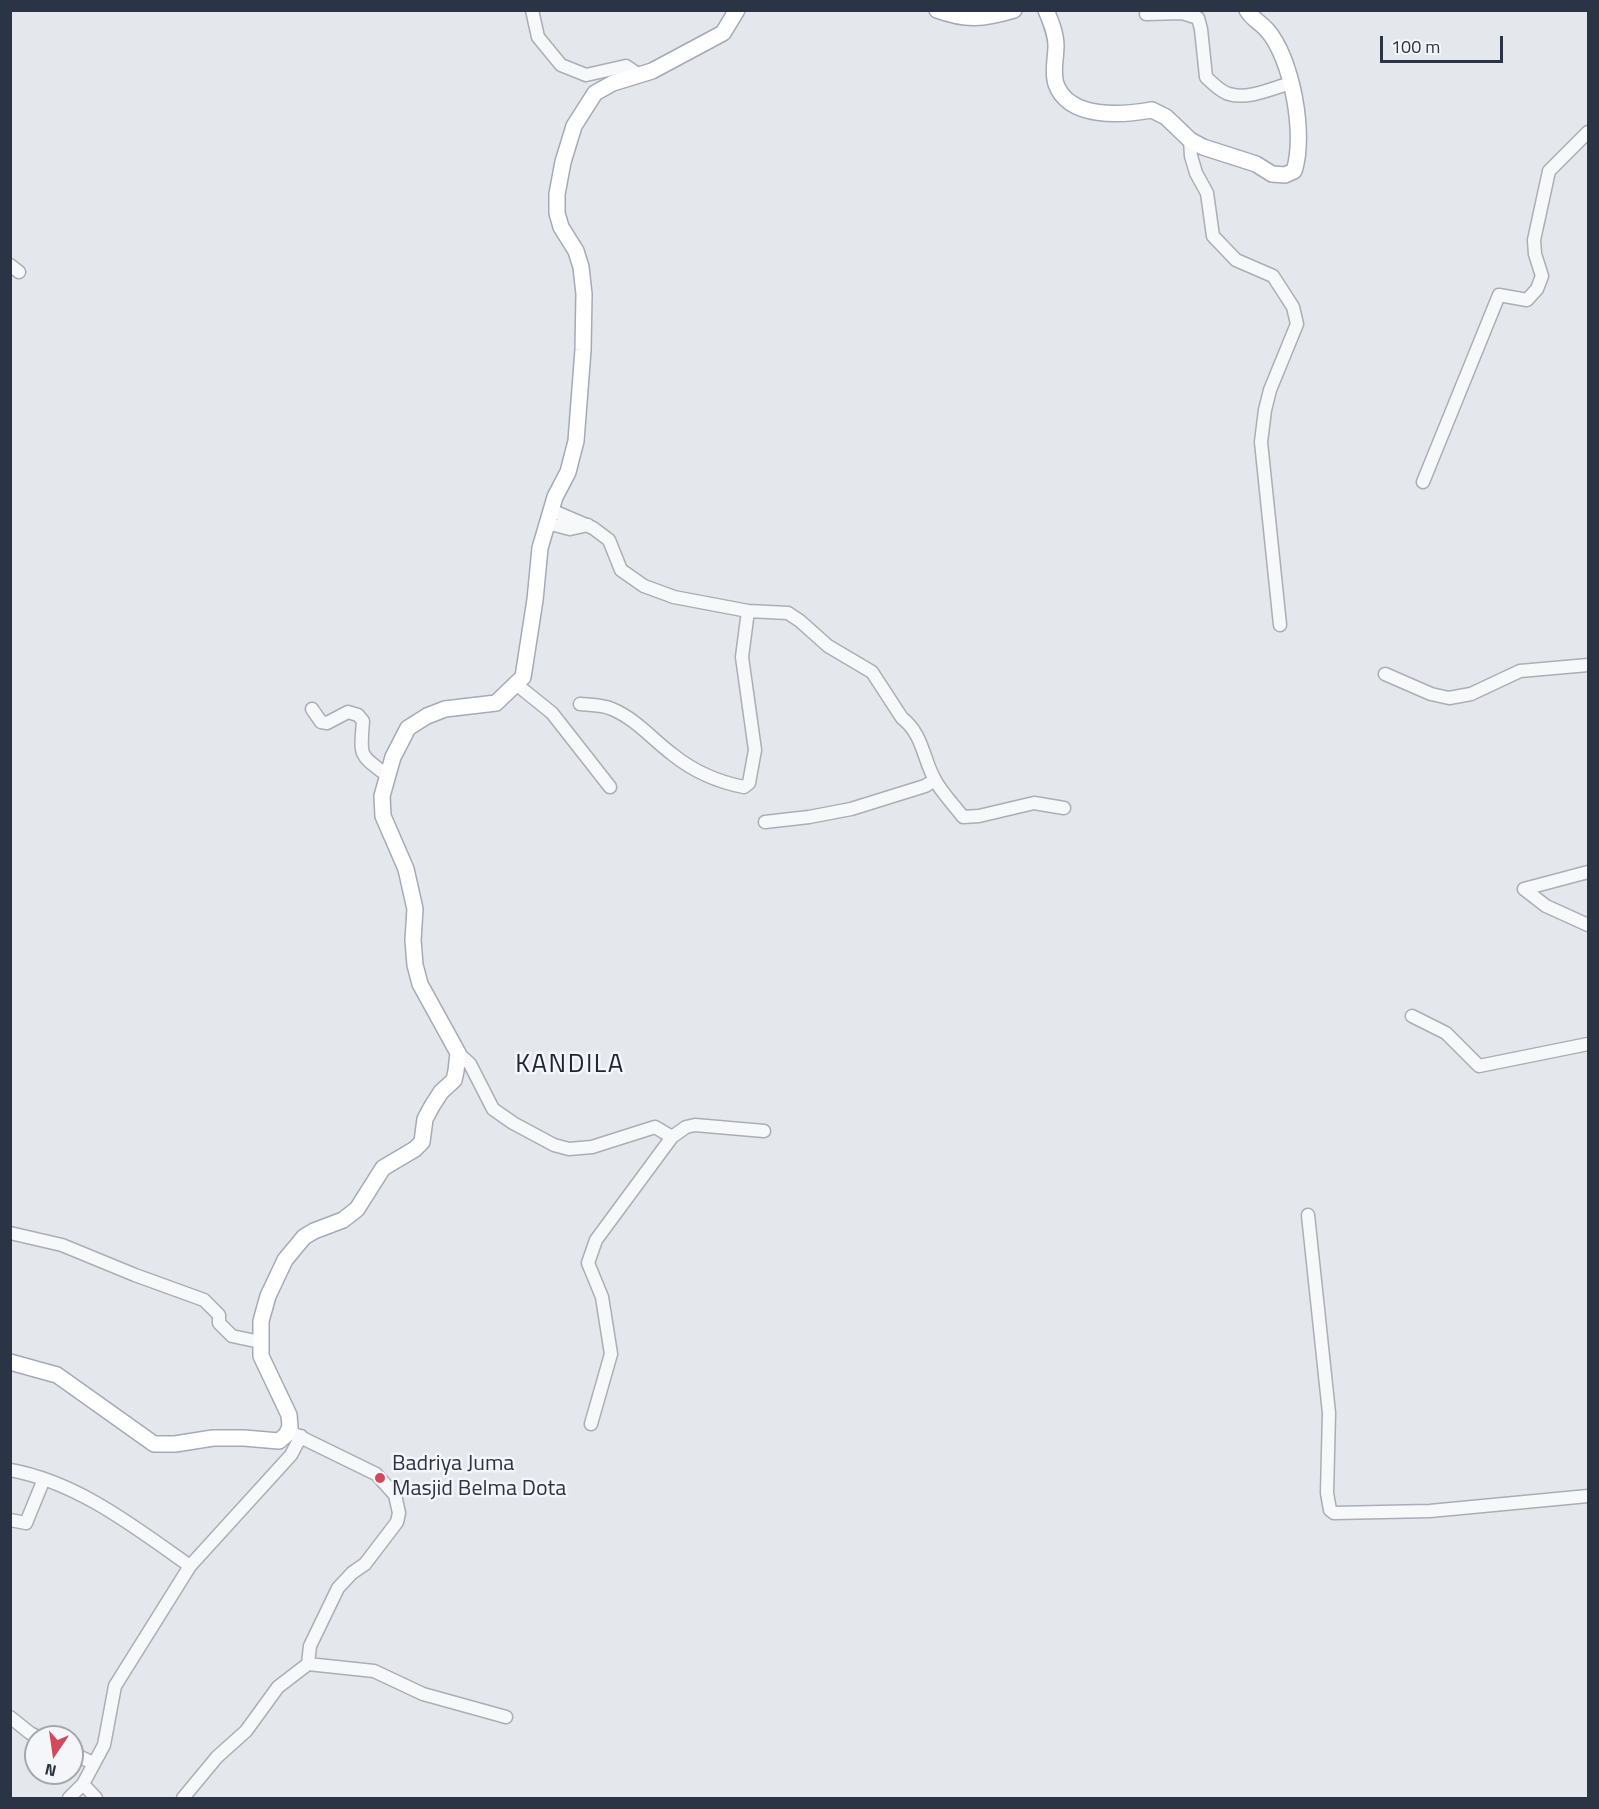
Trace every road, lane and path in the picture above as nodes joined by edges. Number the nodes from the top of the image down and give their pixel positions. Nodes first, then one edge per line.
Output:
1 (532, 10) edge
2 (737, 10) edge
3 (937, 10) edge
4 (1014, 10) edge
5 (1046, 10) edge
6 (1247, 10) edge
7 (1146, 14) dead end
8 (639, 75) junction
9 (1291, 83) junction
10 (1588, 132) edge
11 (1190, 140) junction
12 (1423, 482) dead end
13 (549, 516) junction
14 (748, 611) junction
15 (1280, 625) dead end
16 (1588, 665) edge
17 (1385, 674) dead end
18 (516, 684) junction
19 (580, 704) dead end
20 (312, 710) dead end
21 (388, 776) junction
22 (934, 780) junction
23 (610, 788) dead end
24 (1064, 808) dead end
25 (765, 822) dead end
26 (1588, 872) edge
27 (1588, 925) edge
28 (1412, 1016) dead end
29 (1588, 1044) edge
30 (458, 1053) junction
31 (764, 1131) dead end
32 (672, 1137) junction
33 (1308, 1215) dead end
34 (10, 1233) edge
35 (260, 1342) junction
36 (10, 1362) edge
37 (591, 1424) dead end
38 (295, 1433) junction
39 (10, 1470) edge
40 (44, 1479) junction
41 (1588, 1497) edge
42 (10, 1520) edge
43 (190, 1566) junction
44 (308, 1664) junction
45 (10, 1717) edge
46 (506, 1717) dead end
47 (24, 1728) edge
48 (84, 1759) edge
49 (93, 1763) junction
50 (84, 1782) edge
51 (82, 1785) edge
52 (84, 1785) edge
53 (69, 1798) edge
54 (96, 1798) edge
55 (183, 1798) edge

1 - 8 street
2 - 8 main road
3 - 4 main road
5 - 11 main road
6 - 9 main road
7 - 9 street
8 - 13 main road
9 - 11 main road
10 - 12 street
11 - 15 street
13 - 14 street
13 - 18 main road
14 - 19 street
14 - 22 street
16 - 17 street
18 - 21 main road
18 - 23 street
20 - 21 street
21 - 30 main road
22 - 24 street
22 - 25 street
26 - 27 street
28 - 29 street
30 - 32 street
30 - 35 main road
31 - 32 street
32 - 37 street
33 - 41 street
34 - 35 street
35 - 38 main road
36 - 38 main road
38 - 43 street
38 - 44 street
39 - 40 street
40 - 42 street
40 - 43 street
43 - 49 street
44 - 46 street
44 - 55 street
45 - 47 street
48 - 49 street
49 - 50 street
51 - 53 street
52 - 54 street

